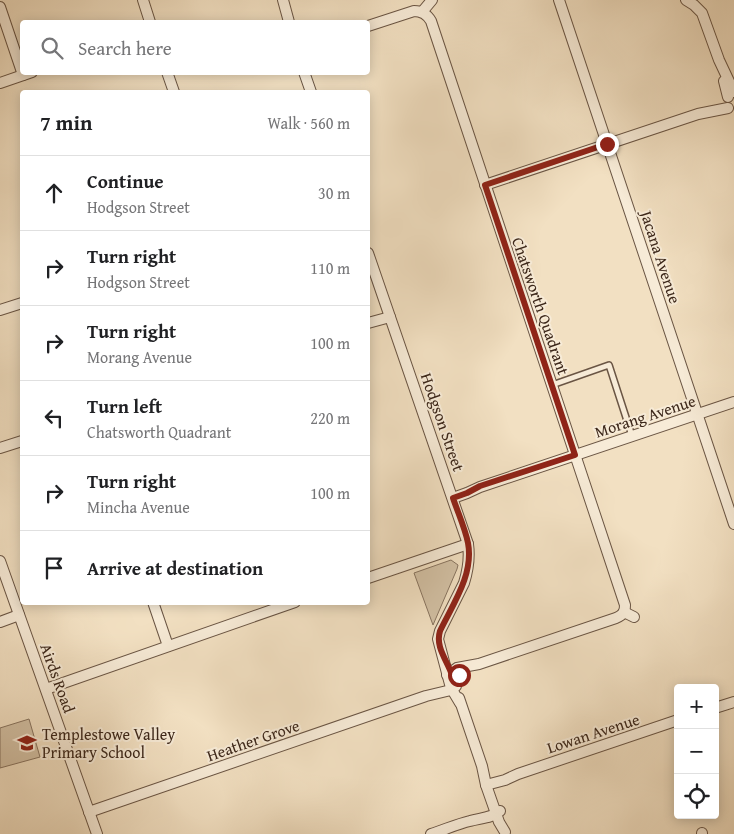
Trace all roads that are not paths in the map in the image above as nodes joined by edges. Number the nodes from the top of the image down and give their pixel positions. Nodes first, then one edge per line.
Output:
1 (143, 0) edge
2 (284, 0) edge
3 (432, 0) edge
4 (558, 0) edge
5 (686, 0) edge
6 (0, 7) edge
7 (422, 12) junction
8 (149, 20) edge
9 (289, 20) edge
10 (370, 25) edge
11 (20, 55) edge
12 (25, 75) edge
13 (169, 75) edge
14 (305, 75) edge
15 (0, 83) edge
16 (173, 90) edge
17 (310, 90) edge
18 (731, 103) edge
19 (607, 144) junction
20 (485, 185) junction
21 (370, 259) edge
22 (20, 304) edge
23 (0, 310) edge
24 (389, 315) junction
25 (370, 321) edge
26 (552, 385) junction
27 (734, 402) edge
28 (697, 414) junction
29 (632, 436) junction
30 (20, 442) edge
31 (0, 448) edge
32 (575, 455) junction
33 (452, 495) junction
34 (734, 524) edge
35 (468, 544) junction
36 (0, 561) edge
37 (370, 577) edge
38 (154, 605) edge
39 (282, 605) edge
40 (624, 612) junction
41 (19, 615) junction
42 (634, 617) dead end
43 (0, 622) edge
44 (168, 646) junction
45 (452, 681) junction
46 (46, 688) junction
47 (734, 702) edge
48 (719, 707) edge
49 (674, 721) edge
50 (489, 784) junction
51 (89, 812) junction
52 (497, 812) junction
53 (505, 833) edge
54 (97, 834) edge
55 (432, 834) edge

1 - 8 street
2 - 9 street
3 - 7 street
4 - 19 street, Jacana Avenue
5 - 18 street
6 - 11 street
7 - 10 street
7 - 20 street, Chatsworth Quadrant
12 - 15 street
13 - 16 street
14 - 17 street
18 - 19 street
19 - 20 street
19 - 28 street, Jacana Avenue
20 - 26 street, Chatsworth Quadrant
21 - 24 street, Hodgson Street
22 - 23 street
24 - 25 street
24 - 33 street, Hodgson Street
26 - 29 lane
26 - 32 street, Chatsworth Quadrant
27 - 28 street, Morang Avenue
28 - 29 street, Morang Avenue
28 - 34 street, Jacana Avenue
29 - 32 street, Morang Avenue
30 - 31 street
32 - 33 street, Morang Avenue
32 - 40 street, Chatsworth Quadrant
33 - 35 street, Hodgson Street
35 - 37 street
35 - 45 street, Hodgson Street
36 - 41 street, Airds Road
38 - 44 street
39 - 44 street
40 - 42 street
40 - 45 street
41 - 43 street
41 - 46 street, Airds Road
44 - 46 street
45 - 50 street, Hodgson Street
45 - 51 street, Heather Grove
46 - 51 street, Airds Road
47 - 48 street
49 - 50 street, Lowan Avenue
50 - 52 street, Hodgson Street
51 - 54 street, Airds Road
52 - 53 street, Hodgson Street
52 - 55 street

